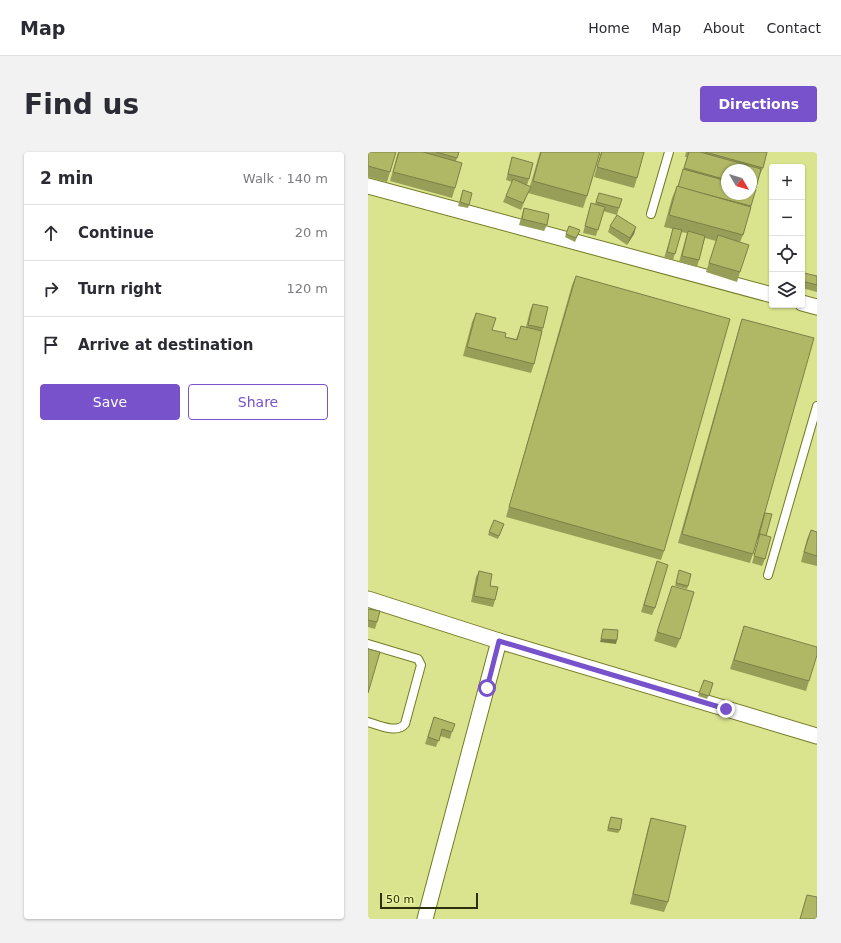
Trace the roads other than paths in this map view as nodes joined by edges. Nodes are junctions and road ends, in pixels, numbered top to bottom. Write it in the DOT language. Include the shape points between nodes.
graph roads {
  1 [pos="669,152"];
  2 [pos="368,186"];
  3 [pos="651,214"];
  4 [pos="769,294"];
  5 [pos="805,304"];
  6 [pos="817,307"];
  7 [pos="817,406"];
  8 [pos="768,575"];
  9 [pos="368,599"];
  10 [pos="499,641"];
  11 [pos="368,644"];
  12 [pos="368,722"];
  13 [pos="817,736"];
  14 [pos="425,919"];
  1 -- 3 [label="lane"];
  2 -- 4 [label="street"];
  5 -- 6 [label="street"];
  7 -- 8 [label="lane"];
  9 -- 10 [label="street"];
  10 -- 13 [label="street"];
  10 -- 14 [label="street"];
  11 -- 12 [label="lane" via="418,659 421,665 403,727 397,730"];
}
